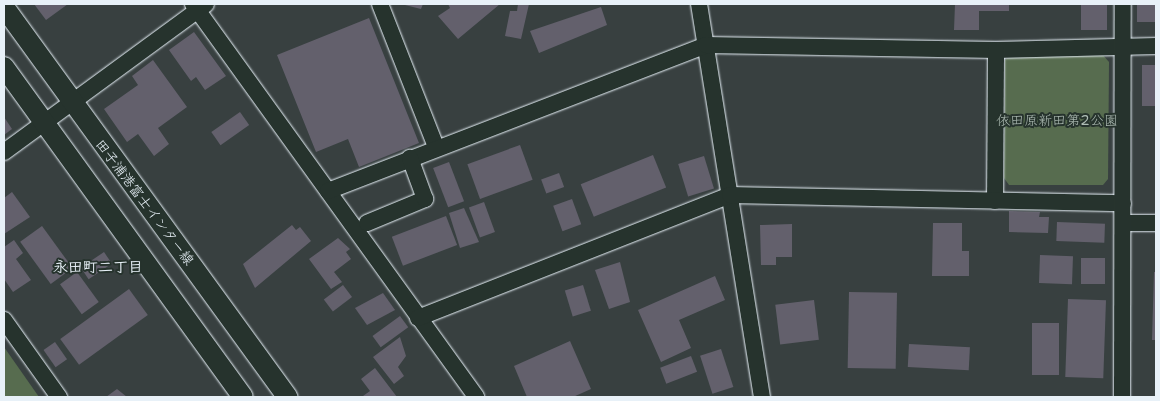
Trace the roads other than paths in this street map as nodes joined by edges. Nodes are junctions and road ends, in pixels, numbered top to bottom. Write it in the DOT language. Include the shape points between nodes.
graph roads {
  1 [pos="380,4"];
  2 [pos="696,4"];
  3 [pos="1123,4"];
  4 [pos="199,6"];
  5 [pos="4,7"];
  6 [pos="706,45"];
  7 [pos="1122,46"];
  8 [pos="1156,46"];
  9 [pos="996,50"];
  10 [pos="4,67"];
  11 [pos="71,102"];
  12 [pos="44,123"];
  13 [pos="436,147"];
  14 [pos="4,152"];
  15 [pos="410,158"];
  16 [pos="328,191"];
  17 [pos="730,195"];
  18 [pos="995,202"];
  19 [pos="1123,203"];
  20 [pos="366,223"];
  21 [pos="1123,223"];
  22 [pos="1156,223"];
  23 [pos="418,318"];
  24 [pos="4,320"];
  25 [pos="59,397"];
  26 [pos="242,397"];
  27 [pos="287,397"];
  28 [pos="476,397"];
  29 [pos="762,397"];
  30 [pos="1122,397"];
  1 -- 13 [label="street"];
  2 -- 6 [label="street"];
  3 -- 7 [label="street"];
  4 -- 11 [label="street"];
  4 -- 16 [label="street"];
  5 -- 11 [label="main road, 田子浦港富士インター線"];
  6 -- 9 [label="street"];
  6 -- 13 [label="street"];
  6 -- 17 [label="street"];
  7 -- 8 [label="street"];
  7 -- 9 [label="street"];
  7 -- 19 [label="street"];
  9 -- 18 [label="street"];
  10 -- 12 [label="main road"];
  11 -- 12 [label="street"];
  11 -- 27 [label="main road, 田子浦港富士インター線"];
  12 -- 14 [label="street"];
  12 -- 26 [label="main road"];
  13 -- 15 [label="street"];
  15 -- 16 [label="street"];
  15 -- 20 [label="street" via="425,199"];
  16 -- 23 [label="street"];
  17 -- 18 [label="street"];
  17 -- 23 [label="street"];
  17 -- 29 [label="street"];
  18 -- 19 [label="street"];
  19 -- 21 [label="street"];
  21 -- 22 [label="street"];
  21 -- 30 [label="street"];
  23 -- 28 [label="street"];
  24 -- 25 [label="street"];
}
